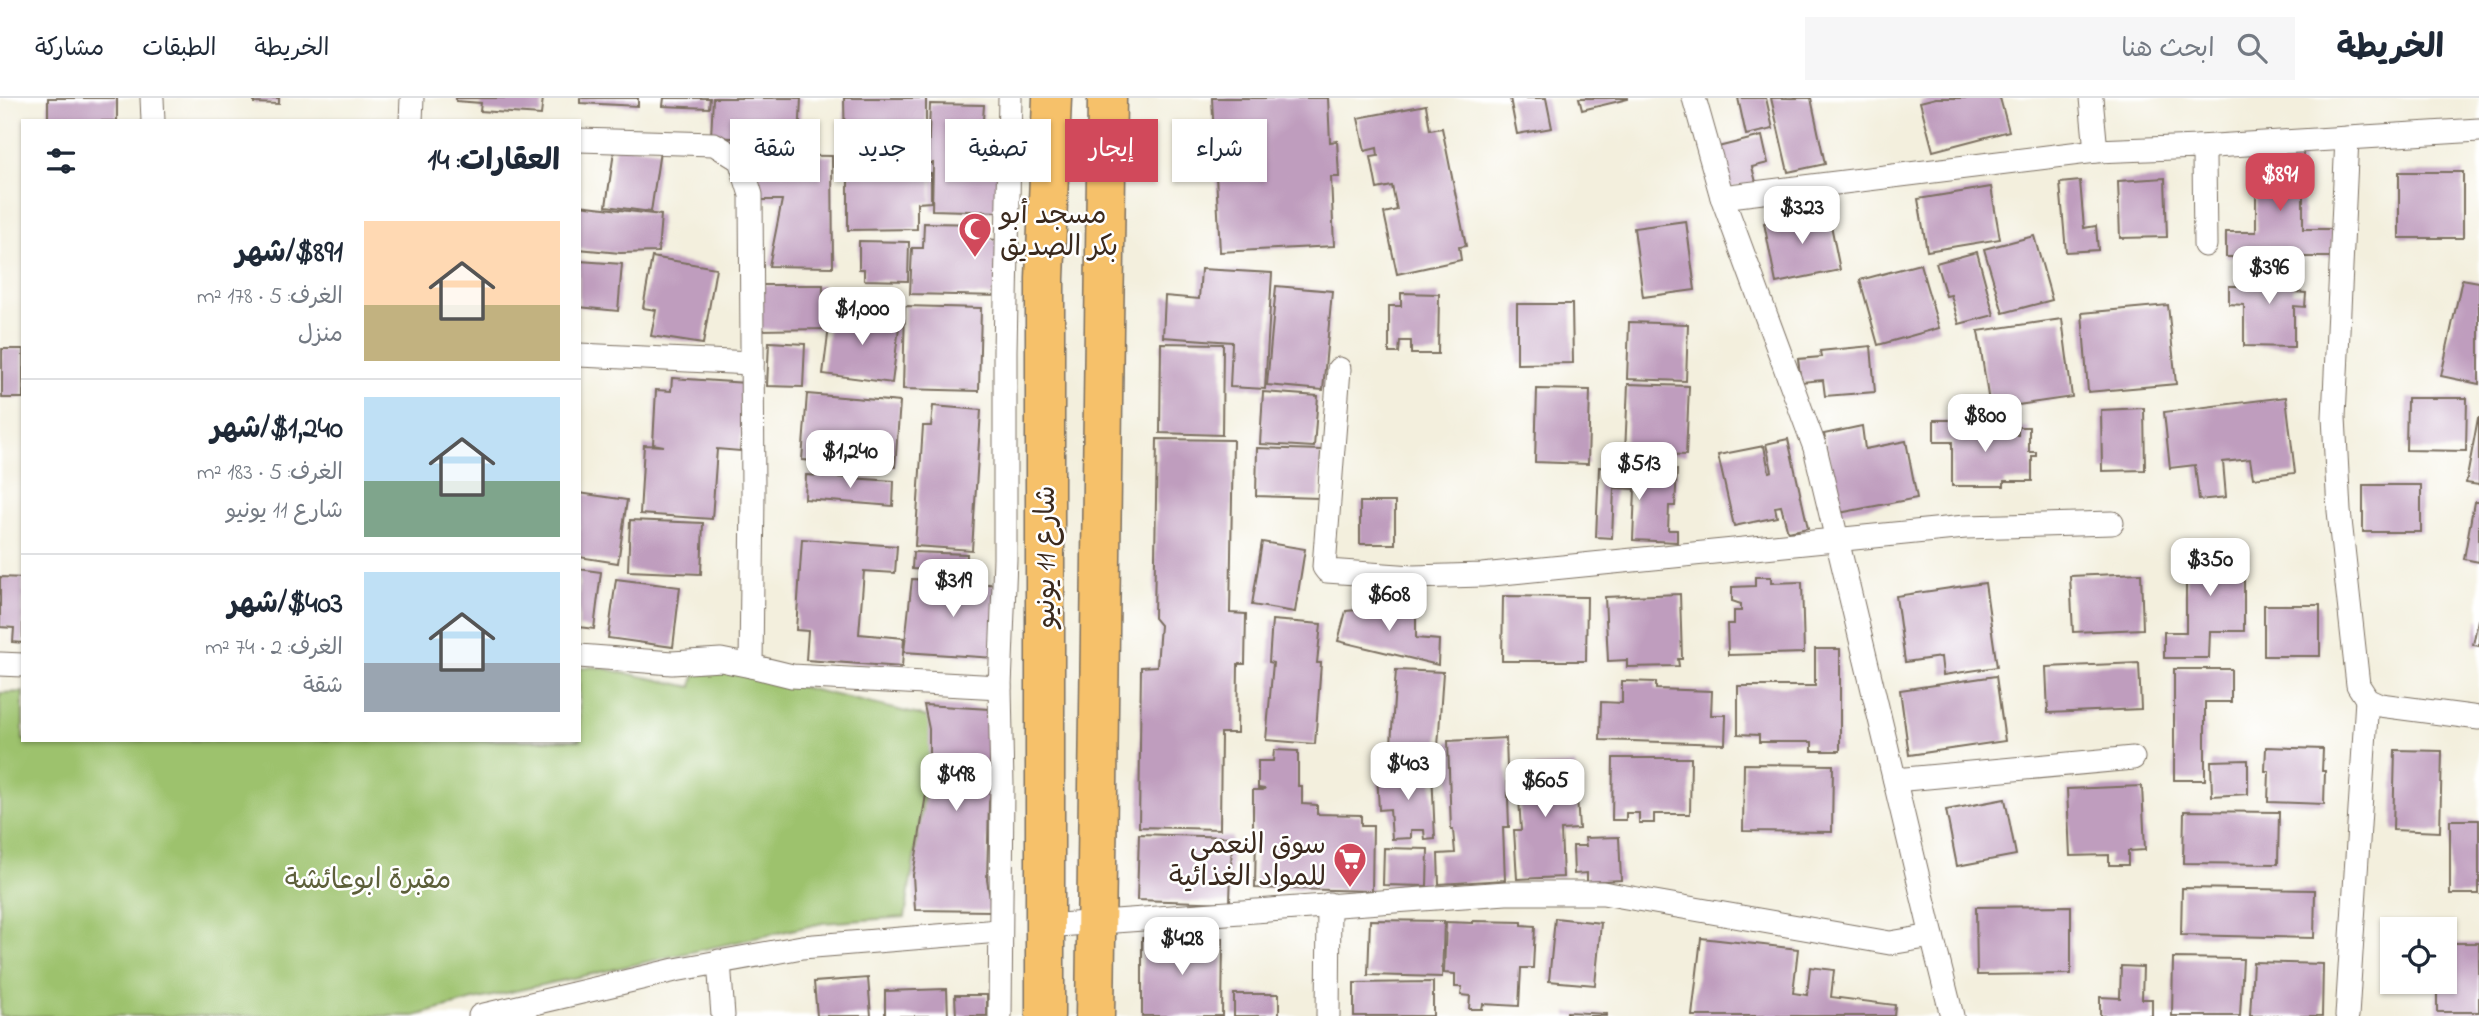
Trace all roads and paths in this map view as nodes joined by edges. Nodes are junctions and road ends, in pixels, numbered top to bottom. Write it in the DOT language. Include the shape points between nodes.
graph roads {
  1 [pos="152,98"];
  2 [pos="412,98"];
  3 [pos="1010,98"];
  4 [pos="1052,98"];
  5 [pos="1107,98"];
  6 [pos="1694,98"];
  7 [pos="2091,98"];
  8 [pos="153,119"];
  9 [pos="411,119"];
  10 [pos="2479,130"];
  11 [pos="2347,138"];
  12 [pos="581,140"];
  13 [pos="2198,147"];
  14 [pos="2096,151"];
  15 [pos="1722,197"];
  16 [pos="2205,245"];
  17 [pos="581,355"];
  18 [pos="752,363"];
  19 [pos="1339,369"];
  20 [pos="2112,523"];
  21 [pos="1837,538"];
  22 [pos="581,656"];
  23 [pos="0,664"];
  24 [pos="21,665"];
  25 [pos="751,666"];
  26 [pos="1000,687"];
  27 [pos="2367,699"];
  28 [pos="2479,718"];
  29 [pos="2133,758"];
  30 [pos="1895,780"];
  31 [pos="1329,904"];
  32 [pos="1096,923"];
  33 [pos="1045,926"];
  34 [pos="999,930"];
  35 [pos="1932,936"];
  36 [pos="719,961"];
  37 [pos="493,1014"];
  38 [pos="723,1016"];
  39 [pos="1000,1016"];
  40 [pos="1045,1016"];
  41 [pos="1095,1016"];
  42 [pos="1328,1016"];
  43 [pos="1952,1016"];
  44 [pos="2347,1016"];
  1 -- 8 [label="street"];
  2 -- 9 [label="street"];
  3 -- 26 [label="street"];
  4 -- 33 [label="highway, شارع 11 يونيو" via="1045,279"];
  5 -- 32 [label="highway, شارع 11 يونيو"];
  6 -- 15 [label="street"];
  7 -- 14 [label="street"];
  10 -- 11 [label="street"];
  11 -- 13 [label="street"];
  11 -- 27 [label="street" via="2334,417 2358,685"];
  12 -- 18 [label="street" via="714,144 740,160 751,195"];
  13 -- 14 [label="street"];
  13 -- 16 [label="street" via="2204,155"];
  14 -- 15 [label="street"];
  15 -- 21 [label="street" via="1815,448"];
  17 -- 18 [label="street"];
  18 -- 25 [label="street"];
  19 -- 21 [label="street" via="1324,567 1328,571 1413,577 1482,575"];
  20 -- 21 [label="street" via="1965,527"];
  21 -- 30 [label="street"];
  22 -- 25 [label="street" via="672,663 721,660"];
  23 -- 24 [label="street"];
  25 -- 26 [label="street" via="792,677"];
  26 -- 34 [label="street"];
  27 -- 28 [label="street" via="2380,705"];
  27 -- 44 [label="street"];
  29 -- 30 [label="street"];
  30 -- 35 [label="street"];
  31 -- 32 [label="street"];
  31 -- 35 [label="street" via="1506,892 1603,894 1890,943"];
  31 -- 42 [label="street"];
  32 -- 33 [label="street"];
  32 -- 41 [label="highway, شارع 11 يونيو"];
  33 -- 40 [label="highway, شارع 11 يونيو"];
  34 -- 36 [label="street" via="803,947"];
  34 -- 39 [label="street"];
  35 -- 43 [label="street"];
  36 -- 37 [label="street"];
  36 -- 38 [label="street"];
}
